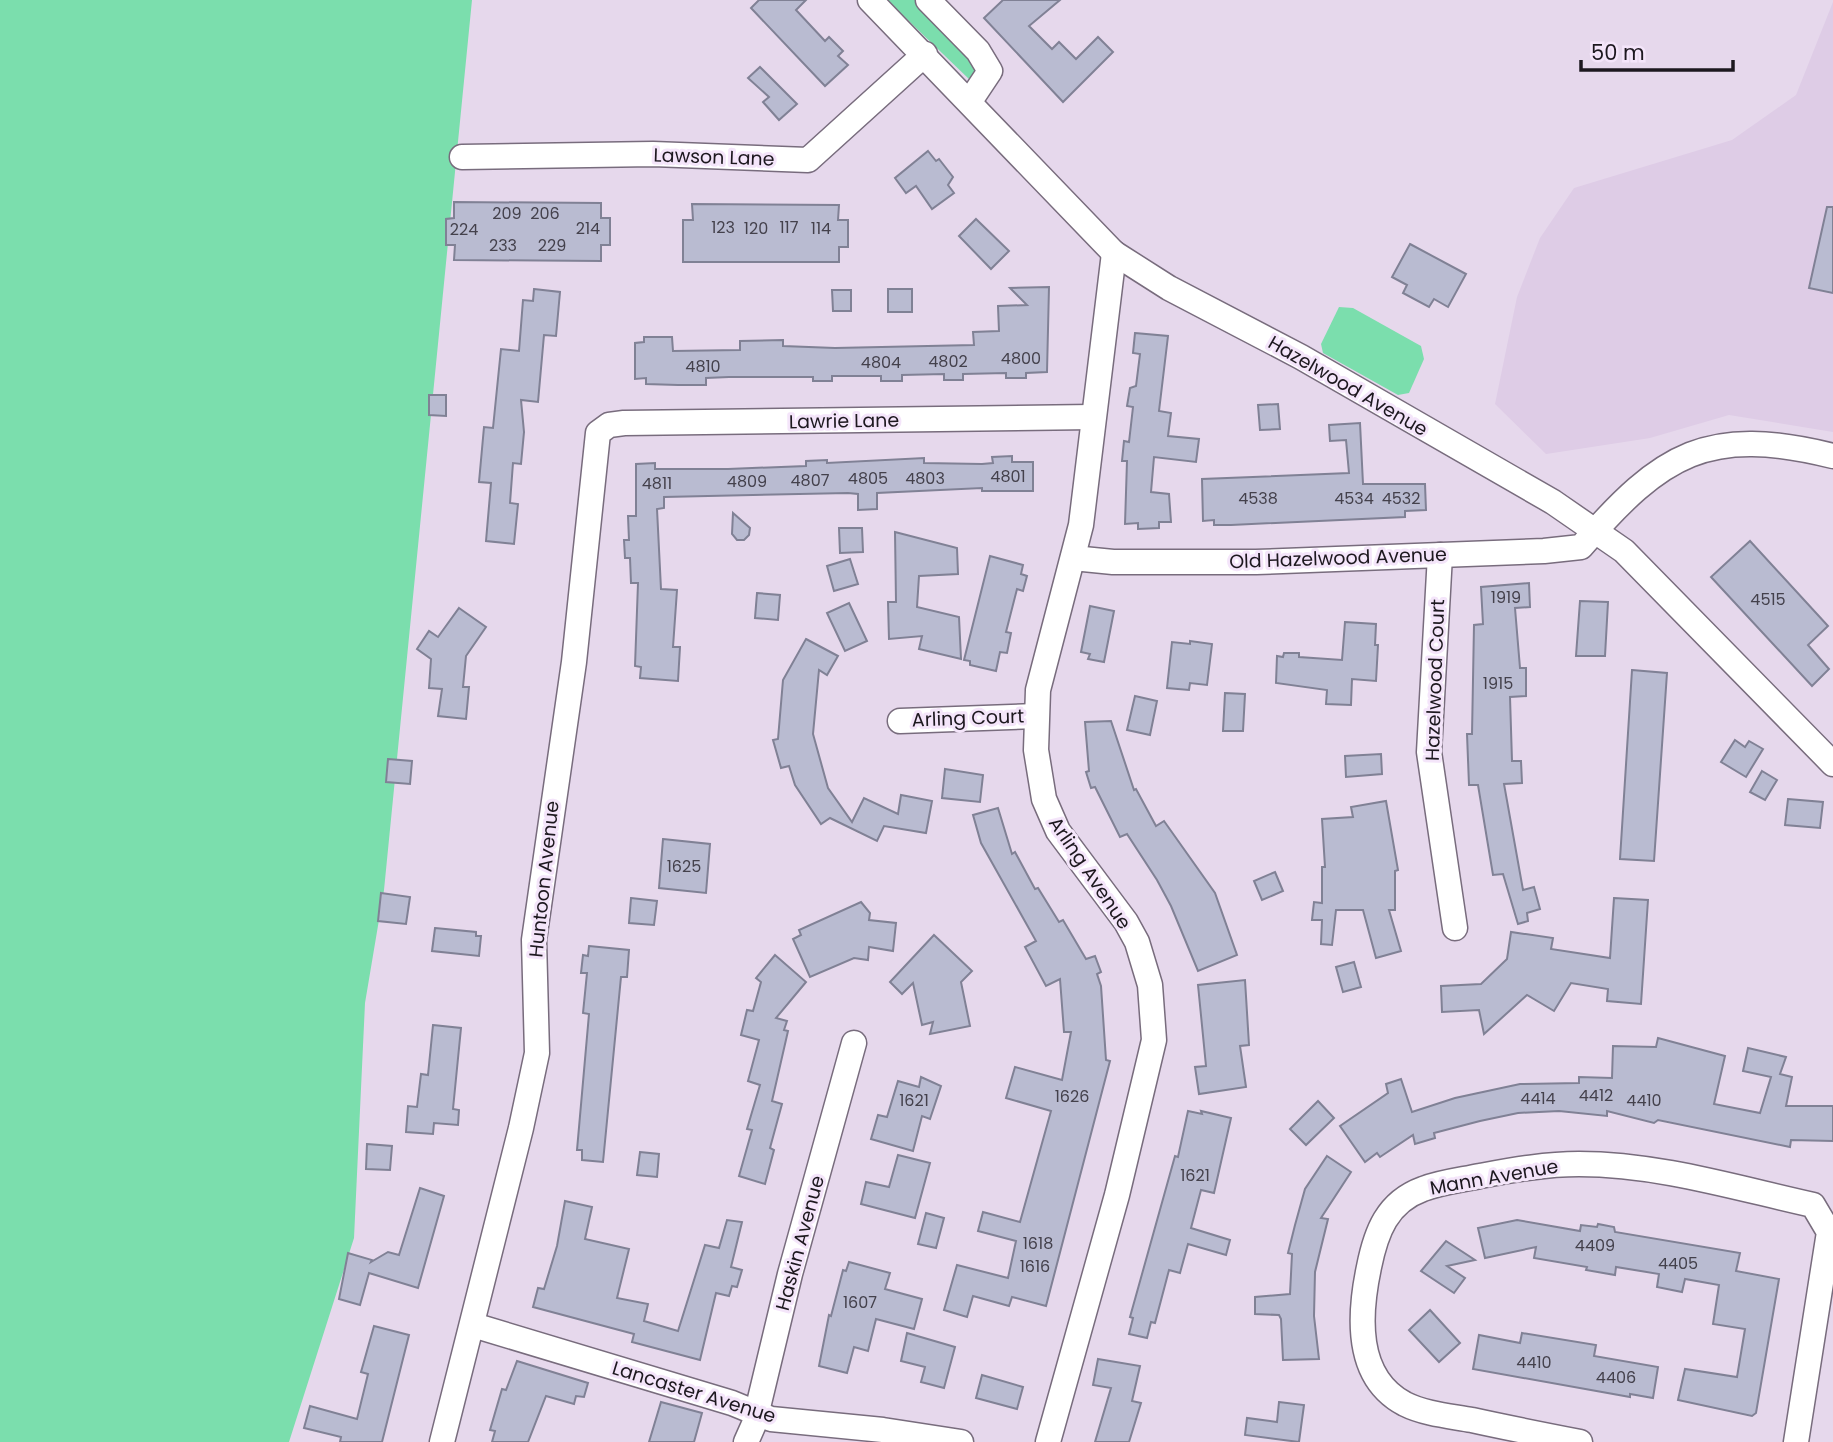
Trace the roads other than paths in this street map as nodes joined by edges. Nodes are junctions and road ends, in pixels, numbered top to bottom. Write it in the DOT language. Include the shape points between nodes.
graph roads {
  1 [pos="870,0"];
  2 [pos="928,0"];
  3 [pos="925,54"];
  4 [pos="970,101"];
  5 [pos="463,157"];
  6 [pos="1114,253"];
  7 [pos="1093,417"];
  8 [pos="598,433"];
  9 [pos="1833,456"];
  10 [pos="1596,529"];
  11 [pos="1440,555"];
  12 [pos="1073,558"];
  13 [pos="1036,716"];
  14 [pos="901,721"];
  15 [pos="1833,764"];
  16 [pos="1455,928"];
  17 [pos="854,1043"];
  18 [pos="473,1325"];
  19 [pos="757,1413"];
  20 [pos="442,1442"];
  21 [pos="746,1442"];
  22 [pos="961,1442"];
  23 [pos="1048,1442"];
  24 [pos="1580,1442"];
  25 [pos="1796,1442"];
  1 -- 3 [label="street, Hazelwood Avenue"];
  2 -- 4 [label="street" via="978,51 989,71"];
  3 -- 4 [label="street, Hazelwood Avenue"];
  3 -- 5 [label="street, Lawson Lane" via="808,160 653,154"];
  4 -- 6 [label="street, Hazelwood Avenue"];
  6 -- 7 [label="street, Arling Avenue"];
  6 -- 10 [label="street, Hazelwood Avenue"];
  7 -- 8 [label="street, Lawrie Lane" via="624,424 609,425"];
  7 -- 12 [label="street, Arling Avenue"];
  8 -- 18 [label="street, Huntoon Avenue" via="574,662 534,940 537,1054"];
  9 -- 10 [label="street, Old Hazelwood Avenue" via="1781,444 1718,444 1687,454 1648,478"];
  10 -- 11 [label="street, Old Hazelwood Avenue" via="1581,547"];
  10 -- 15 [label="street, Hazelwood Avenue" via="1624,551"];
  11 -- 12 [label="street, Old Hazelwood Avenue" via="1256,562"];
  11 -- 16 [label="street, Hazelwood Court" via="1429,752"];
  12 -- 13 [label="street, Arling Avenue" via="1038,690"];
  13 -- 14 [label="street, Arling Court"];
  13 -- 23 [label="street, Arling Avenue" via="1038,777 1046,807 1137,942 1154,1019 1151,1063"];
  17 -- 19 [label="street, Haskin Avenue"];
  18 -- 19 [label="street, Lancaster Avenue"];
  18 -- 20 [label="street, Huntoon Avenue"];
  19 -- 21 [label="street, Haskin Avenue"];
  19 -- 22 [label="street, Lancaster Avenue" via="771,1419"];
  24 -- 25 [label="street, Mann Avenue" via="1431,1412 1391,1395 1374,1373 1364,1346 1363,1293 1380,1227 1395,1206 1422,1189 1543,1165 1604,1165 1725,1183 1813,1205 1829,1232"];
}
